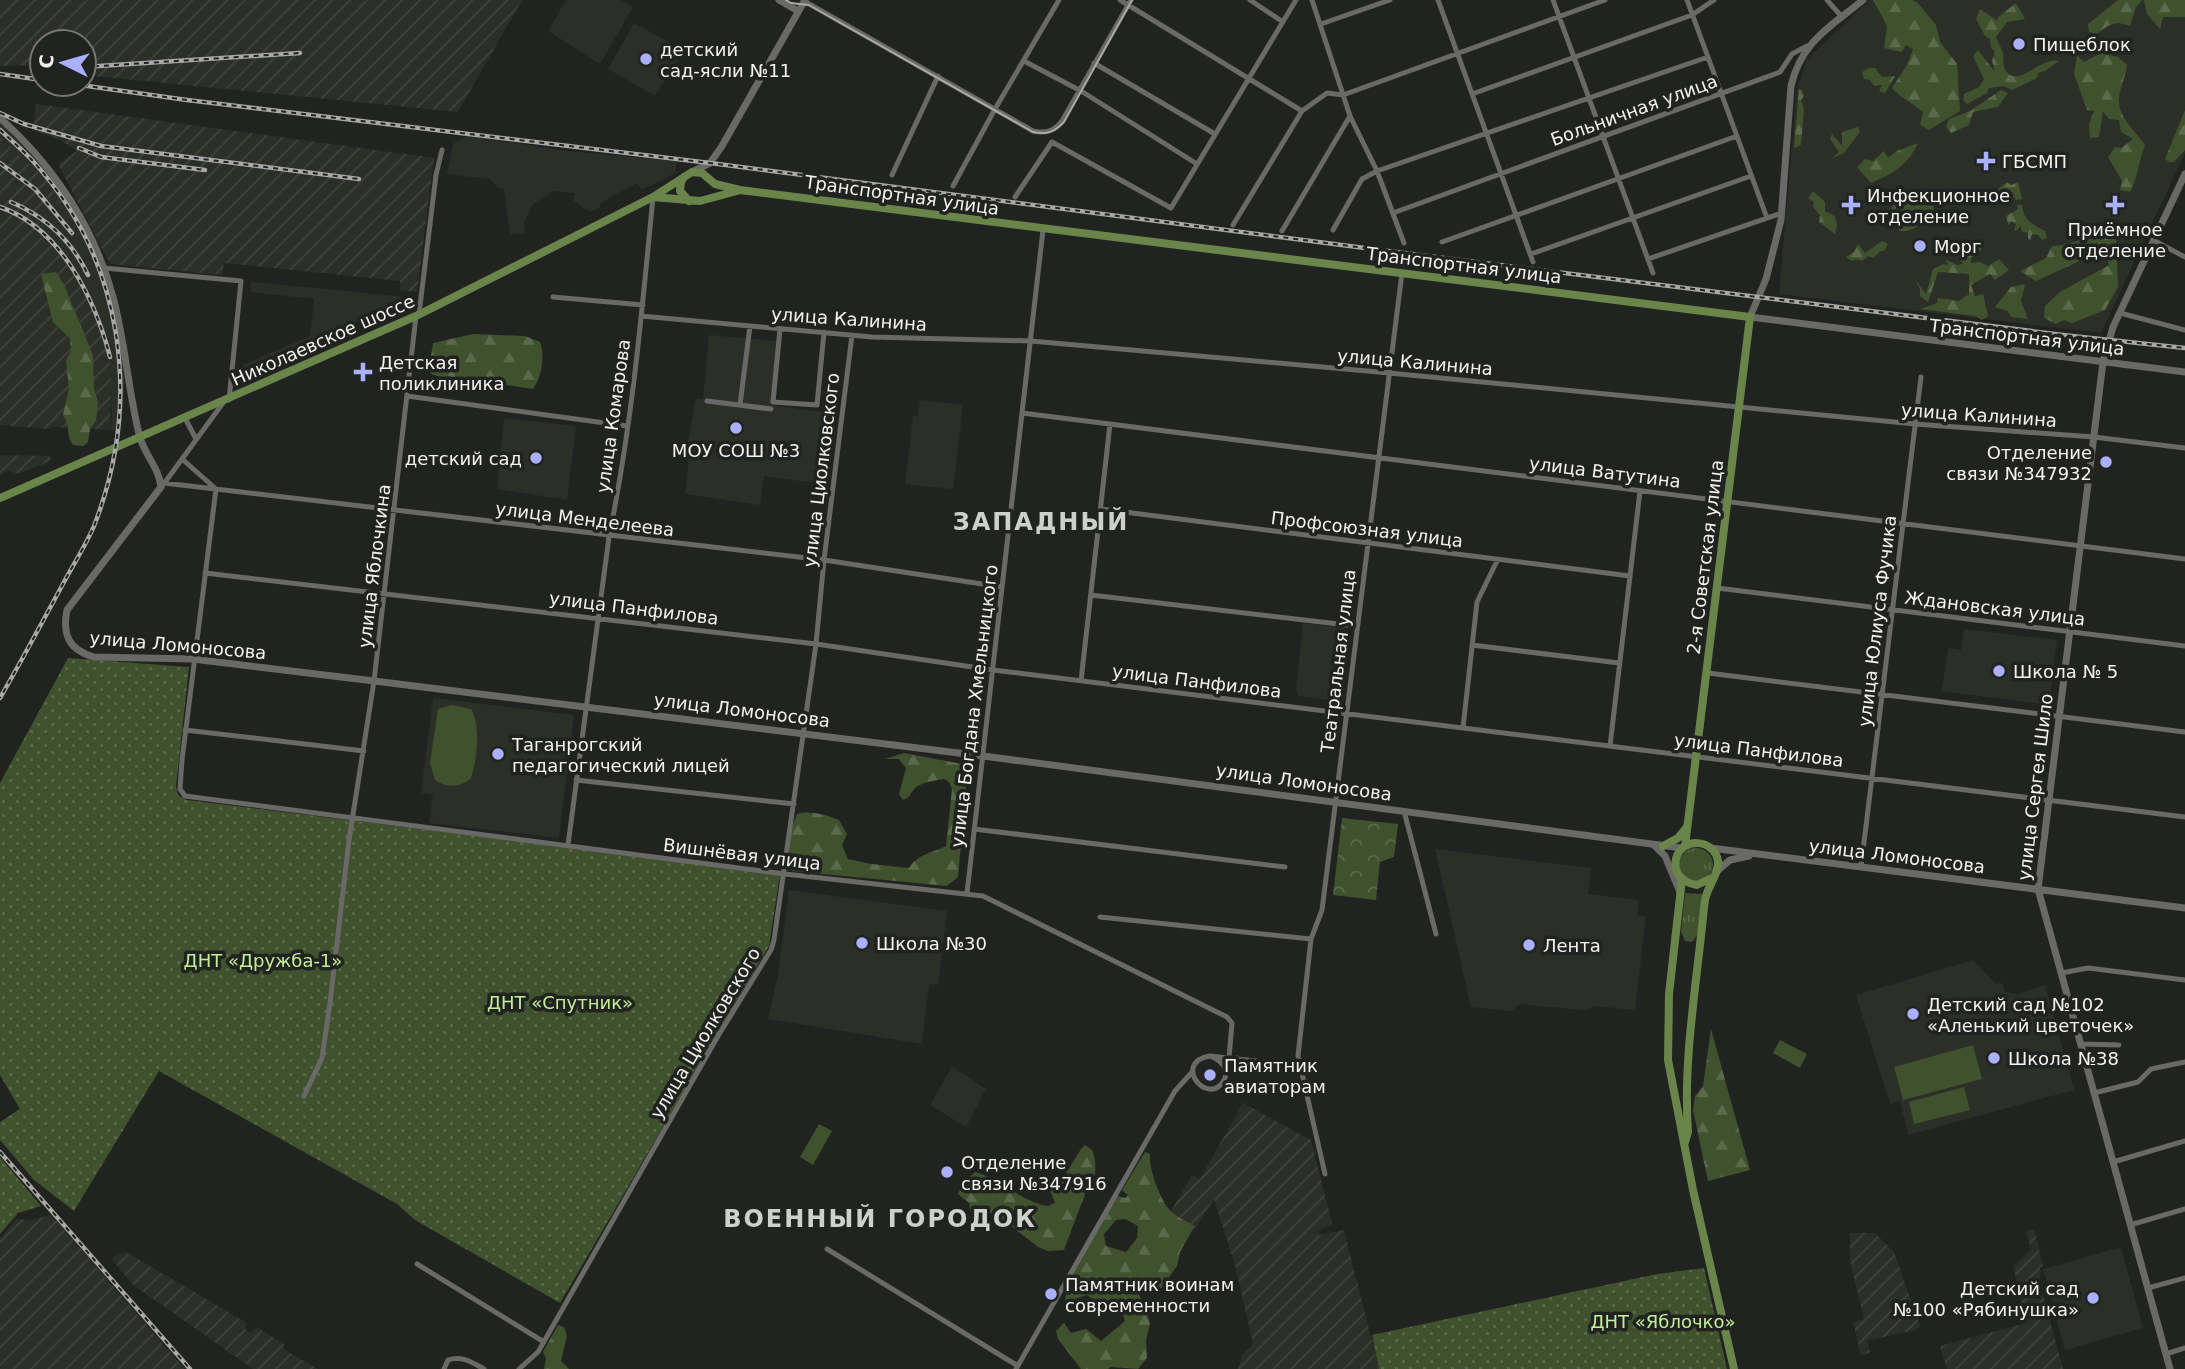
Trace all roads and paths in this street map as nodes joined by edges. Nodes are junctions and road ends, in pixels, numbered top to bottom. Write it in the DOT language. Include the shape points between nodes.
graph roads {
  1 [pos="779,0"];
  2 [pos="804,0"];
  3 [pos="1059,0"];
  4 [pos="1120,0"];
  5 [pos="1250,0"];
  6 [pos="1296,0"];
  7 [pos="1312,0"];
  8 [pos="1390,0"];
  9 [pos="1438,0"];
  10 [pos="1553,0"];
  11 [pos="1605,0"];
  12 [pos="1687,0"];
  13 [pos="1714,0"];
  14 [pos="1827,0"];
  15 [pos="1863,0"];
  16 [pos="1129,2"];
  17 [pos="798,11"];
  18 [pos="1692,15"];
  19 [pos="1559,16"];
  20 [pos="1842,17"];
  21 [pos="1283,22"];
  22 [pos="1321,24"];
  23 [pos="1807,46"];
  24 [pos="1457,53"];
  25 [pos="1574,57"];
  26 [pos="1707,57"];
  27 [pos="1024,61"];
  28 [pos="1094,63"];
  29 [pos="938,76"];
  30 [pos="1248,79"];
  31 [pos="1079,91"];
  32 [pos="1472,94"];
  33 [pos="1343,95"];
  34 [pos="1722,95"];
  35 [pos="1589,98"];
  36 [pos="995,109"];
  37 [pos="1302,111"];
  38 [pos="1350,116"];
  39 [pos="0,118"];
  40 [pos="1487,133"];
  41 [pos="1215,134"];
  42 [pos="1737,136"];
  43 [pos="1603,137"];
  44 [pos="442,150"];
  45 [pos="710,163"];
  46 [pos="1197,164"];
  47 [pos="1377,171"];
  48 [pos="689,173"];
  49 [pos="1502,174"];
  50 [pos="2185,174"];
  51 [pos="892,175"];
  52 [pos="1751,176"];
  53 [pos="1618,178"];
  54 [pos="709,181"];
  55 [pos="953,186"];
  56 [pos="740,190"];
  57 [pos="653,197"];
  58 [pos="1015,197"];
  59 [pos="696,202"];
  60 [pos="1393,213"];
  61 [pos="1782,213"];
  62 [pos="1517,215"];
  63 [pos="1633,218"];
  64 [pos="1767,218"];
  65 [pos="1233,225"];
  66 [pos="1043,230"];
  67 [pos="1333,230"];
  68 [pos="1282,231"];
  69 [pos="2154,240"];
  70 [pos="1442,242"];
  71 [pos="1404,243"];
  72 [pos="1531,254"];
  73 [pos="2185,257"];
  74 [pos="1648,259"];
  75 [pos="1534,261"];
  76 [pos="104,268"];
  77 [pos="1402,273"];
  78 [pos="1653,273"];
  79 [pos="552,298"];
  80 [pos="643,305"];
  81 [pos="2120,313"];
  82 [pos="418,315"];
  83 [pos="641,316"];
  84 [pos="1750,317"];
  85 [pos="750,326"];
  86 [pos="780,329"];
  87 [pos="2185,330"];
  88 [pos="824,332"];
  89 [pos="852,335"];
  90 [pos="1031,341"];
  91 [pos="2103,362"];
  92 [pos="2185,372"];
  93 [pos="1389,373"];
  94 [pos="1921,377"];
  95 [pos="407,396"];
  96 [pos="226,401"];
  97 [pos="707,401"];
  98 [pos="740,405"];
  99 [pos="1739,407"];
  100 [pos="771,409"];
  101 [pos="1022,413"];
  102 [pos="186,418"];
  103 [pos="1110,424"];
  104 [pos="1916,424"];
  105 [pos="627,426"];
  106 [pos="2094,437"];
  107 [pos="140,438"];
  108 [pos="196,439"];
  109 [pos="2185,448"];
  110 [pos="1377,458"];
  111 [pos="182,459"];
  112 [pos="163,485"];
  113 [pos="216,489"];
  114 [pos="1640,491"];
  115 [pos="0,498"];
  116 [pos="1727,502"];
  117 [pos="395,509"];
  118 [pos="1101,509"];
  119 [pos="1903,524"];
  120 [pos="609,537"];
  121 [pos="1367,543"];
  122 [pos="2080,546"];
  123 [pos="1498,559"];
  124 [pos="2185,559"];
  125 [pos="824,561"];
  126 [pos="205,573"];
  127 [pos="1630,576"];
  128 [pos="1002,587"];
  129 [pos="1717,588"];
  130 [pos="384,592"];
  131 [pos="1091,595"];
  132 [pos="1893,610"];
  133 [pos="598,618"];
  134 [pos="1356,626"];
  135 [pos="2070,632"];
  136 [pos="816,644"];
  137 [pos="1472,645"];
  138 [pos="2185,646"];
  139 [pos="193,659"];
  140 [pos="1619,663"];
  141 [pos="993,670"];
  142 [pos="1708,673"];
  143 [pos="374,681"];
  144 [pos="1081,681"];
  145 [pos="1883,695"];
  146 [pos="587,706"];
  147 [pos="1346,713"];
  148 [pos="2059,716"];
  149 [pos="1464,728"];
  150 [pos="185,730"];
  151 [pos="2185,732"];
  152 [pos="803,734"];
  153 [pos="1610,746"];
  154 [pos="364,751"];
  155 [pos="983,756"];
  156 [pos="1696,757"];
  157 [pos="1872,778"];
  158 [pos="576,780"];
  159 [pos="1690,800"];
  160 [pos="2049,800"];
  161 [pos="1335,802"];
  162 [pos="794,804"];
  163 [pos="1404,811"];
  164 [pos="2185,817"];
  165 [pos="353,818"];
  166 [pos="1687,827"];
  167 [pos="974,828"];
  168 [pos="1700,843"];
  169 [pos="568,845"];
  170 [pos="1654,845"];
  171 [pos="1663,846"];
  172 [pos="1684,847"];
  173 [pos="1711,848"];
  174 [pos="1772,856"];
  175 [pos="1284,867"];
  176 [pos="1861,867"];
  177 [pos="785,874"];
  178 [pos="1714,875"];
  179 [pos="1682,879"];
  180 [pos="2038,889"];
  181 [pos="967,893"];
  182 [pos="1680,894"];
  183 [pos="2185,908"];
  184 [pos="1100,917"];
  185 [pos="1436,934"];
  186 [pos="1311,939"];
  187 [pos="2061,973"];
  188 [pos="2185,980"];
  189 [pos="2081,1044"];
  190 [pos="2119,1045"];
  191 [pos="1210,1056"];
  192 [pos="1229,1058"];
  193 [pos="1237,1058"];
  194 [pos="2185,1062"];
  195 [pos="1300,1066"];
  196 [pos="1193,1071"];
  197 [pos="1226,1074"];
  198 [pos="2094,1093"];
  199 [pos="304,1097"];
  200 [pos="1685,1142"];
  201 [pos="2185,1142"];
  202 [pos="2113,1163"];
  203 [pos="1325,1174"];
  204 [pos="2185,1209"];
  205 [pos="2130,1224"];
  206 [pos="827,1249"];
  207 [pos="417,1264"];
  208 [pos="2185,1278"];
  209 [pos="2148,1288"];
  210 [pos="544,1342"];
  211 [pos="2185,1348"];
  212 [pos="2166,1354"];
  213 [pos="1017,1367"];
  214 [pos="444,1369"];
  215 [pos="484,1369"];
  216 [pos="519,1369"];
  217 [pos="1734,1369"];
  218 [pos="2170,1369"];
  1 -- 17 [label="street"];
  2 -- 17 [label="street"];
  2 -- 29 [label="street"];
  3 -- 27 [label="street"];
  4 -- 16 [label="street"];
  5 -- 21 [label="street"];
  6 -- 21 [label="street"];
  7 -- 22 [label="street"];
  8 -- 22 [label="street"];
  9 -- 24 [label="street"];
  10 -- 19 [label="street"];
  11 -- 19 [label="street"];
  12 -- 18 [label="street"];
  13 -- 18 [label="street"];
  14 -- 20 [label="street"];
  15 -- 20 [label="street, Больничная улица"];
  16 -- 28 [label="street"];
  16 -- 30 [label="street"];
  17 -- 45 [label="street"];
  18 -- 25 [label="street"];
  18 -- 26 [label="street"];
  19 -- 24 [label="street"];
  19 -- 25 [label="street"];
  20 -- 23 [label="street, Больничная улица"];
  21 -- 30 [label="street"];
  22 -- 33 [label="street"];
  23 -- 34 [label="street, Больничная улица" via="1791,54 1780,72"];
  23 -- 61 [label="street" via="1795,66 1791,86"];
  24 -- 32 [label="street"];
  24 -- 33 [label="street"];
  25 -- 32 [label="street"];
  25 -- 35 [label="street"];
  26 -- 34 [label="street"];
  26 -- 35 [label="street"];
  27 -- 31 [label="street"];
  27 -- 36 [label="street"];
  28 -- 31 [label="street"];
  28 -- 41 [label="street"];
  29 -- 36 [label="street"];
  29 -- 51 [label="street"];
  30 -- 37 [label="street"];
  30 -- 41 [label="street"];
  31 -- 36 [label="street" via="1058,126 1048,132 1033,131"];
  31 -- 46 [label="street"];
  32 -- 40 [label="street"];
  33 -- 37 [label="street" via="1327,93"];
  33 -- 38 [label="street"];
  34 -- 42 [label="street"];
  34 -- 43 [label="street, Больничная улица"];
  35 -- 40 [label="street"];
  35 -- 43 [label="street"];
  36 -- 55 [label="street"];
  37 -- 65 [label="street"];
  38 -- 47 [label="street"];
  38 -- 68 [label="street"];
  39 -- 76 [label="street" via="51,172 93,237"];
  40 -- 47 [label="street"];
  40 -- 49 [label="street"];
  41 -- 46 [label="street"];
  42 -- 52 [label="street"];
  42 -- 53 [label="street"];
  43 -- 49 [label="street, Больничная улица"];
  43 -- 53 [label="street"];
  44 -- 82 [label="street, улица Яблочкина"];
  45 -- 48 [label="street"];
  45 -- 54 [label="street"];
  46 -- 58 [label="street" via="1171,208 1052,142"];
  47 -- 60 [label="street"];
  47 -- 67 [label="street" via="1362,179"];
  48 -- 54 [label="main road" via="702,173"];
  48 -- 57 [label="main road, Николаевское шоссе"];
  48 -- 59 [label="main road" via="680,191"];
  49 -- 60 [label="street, Больничная улица"];
  49 -- 62 [label="street"];
  50 -- 69 [label="street, улица Сергея Шило"];
  52 -- 63 [label="street"];
  52 -- 64 [label="street"];
  53 -- 62 [label="street"];
  53 -- 63 [label="street"];
  54 -- 56 [label="main road"];
  54 -- 59 [label="main road" via="707,196"];
  56 -- 59 [label="main road"];
  56 -- 66 [label="main road, Транспортная улица"];
  57 -- 59 [label="main road"];
  57 -- 80 [label="street, улица Комарова"];
  57 -- 82 [label="main road, Николаевское шоссе"];
  60 -- 71 [label="street"];
  61 -- 64 [label="street"];
  61 -- 84 [label="street" via="1775,250"];
  62 -- 70 [label="street"];
  62 -- 72 [label="street"];
  63 -- 72 [label="street"];
  63 -- 74 [label="street"];
  64 -- 74 [label="street"];
  66 -- 77 [label="main road, Транспортная улица"];
  66 -- 90 [label="street, улица Богдана Хмельницкого"];
  69 -- 73 [label="street"];
  69 -- 81 [label="street, улица Сергея Шило"];
  72 -- 75 [label="street"];
  74 -- 78 [label="street"];
  76 -- 96 [label="street" via="242,281"];
  76 -- 107 [label="street"];
  77 -- 84 [label="main road, Транспортная улица"];
  77 -- 93 [label="street, Театральная улица"];
  79 -- 80 [label="street"];
  80 -- 83 [label="street, улица Комарова"];
  81 -- 87 [label="street, Транспортная улица"];
  81 -- 91 [label="street, улица Сергея Шило"];
  82 -- 95 [label="street, улица Яблочкина"];
  82 -- 96 [label="main road, Николаевское шоссе"];
  83 -- 85 [label="street, улица Калинина"];
  83 -- 105 [label="street, улица Комарова"];
  84 -- 91 [label="street, Транспортная улица"];
  84 -- 99 [label="main road, 2-я Советская улица"];
  85 -- 86 [label="street, улица Калинина"];
  85 -- 98 [label="street"];
  86 -- 88 [label="street, улица Калинина"];
  86 -- 88 [label="street" via="773,402 817,405"];
  88 -- 89 [label="street, улица Калинина"];
  89 -- 90 [label="street, улица Калинина"];
  89 -- 125 [label="street, улица Циолковского"];
  90 -- 93 [label="street, улица Калинина"];
  90 -- 101 [label="street, улица Богдана Хмельницкого"];
  91 -- 92 [label="street, Транспортная улица"];
  91 -- 106 [label="street, улица Сергея Шило"];
  93 -- 99 [label="street, улица Калинина"];
  93 -- 110 [label="street, Театральная улица"];
  94 -- 104 [label="street, улица Юлиуса Фучика"];
  95 -- 105 [label="street"];
  95 -- 117 [label="street, улица Яблочкина"];
  96 -- 102 [label="main road, Николаевское шоссе"];
  96 -- 108 [label="street"];
  97 -- 98 [label="street"];
  98 -- 100 [label="street"];
  99 -- 104 [label="street, улица Калинина"];
  99 -- 116 [label="main road, 2-я Советская улица"];
  101 -- 103 [label="street, улица Ватутина"];
  101 -- 128 [label="street, улица Богдана Хмельницкого"];
  102 -- 107 [label="main road, Николаевское шоссе"];
  102 -- 108 [label="street"];
  103 -- 110 [label="street, улица Ватутина"];
  103 -- 118 [label="street"];
  104 -- 106 [label="street, улица Калинина"];
  104 -- 119 [label="street, улица Юлиуса Фучика"];
  105 -- 120 [label="street, улица Комарова"];
  106 -- 109 [label="street, улица Калинина"];
  106 -- 122 [label="street, улица Сергея Шило"];
  107 -- 112 [label="street"];
  107 -- 115 [label="main road, Николаевское шоссе"];
  108 -- 111 [label="street"];
  110 -- 114 [label="street, улица Ватутина"];
  110 -- 121 [label="street, Театральная улица"];
  111 -- 112 [label="street"];
  111 -- 113 [label="street"];
  112 -- 113 [label="street, улица Менделеева"];
  112 -- 139 [label="street, улица Ломоносова" via="75,598 64,627 75,648 94,657"];
  113 -- 117 [label="street, улица Менделеева"];
  113 -- 126 [label="street"];
  114 -- 116 [label="street, улица Ватутина"];
  114 -- 127 [label="street"];
  116 -- 119 [label="street, улица Ватутина"];
  116 -- 129 [label="main road, 2-я Советская улица"];
  117 -- 120 [label="street, улица Менделеева"];
  117 -- 130 [label="street, улица Яблочкина"];
  118 -- 121 [label="street, Профсоюзная улица"];
  118 -- 131 [label="street"];
  119 -- 122 [label="street, улица Ватутина"];
  119 -- 132 [label="street, улица Юлиуса Фучика"];
  120 -- 125 [label="street, улица Менделеева"];
  120 -- 133 [label="street, улица Комарова"];
  121 -- 123 [label="street, Профсоюзная улица"];
  121 -- 134 [label="street, Театральная улица"];
  122 -- 124 [label="street, улица Ватутина"];
  122 -- 135 [label="street, улица Сергея Шило"];
  123 -- 127 [label="street, Профсоюзная улица"];
  123 -- 137 [label="street" via="1477,602"];
  125 -- 128 [label="street, улица Менделеева"];
  125 -- 136 [label="street, улица Циолковского"];
  126 -- 130 [label="street, улица Панфилова"];
  126 -- 139 [label="street"];
  127 -- 140 [label="street"];
  128 -- 141 [label="street, улица Богдана Хмельницкого"];
  129 -- 132 [label="street, Ждановская улица"];
  129 -- 142 [label="main road, 2-я Советская улица"];
  130 -- 133 [label="street, улица Панфилова"];
  130 -- 143 [label="street, улица Яблочкина"];
  131 -- 134 [label="street"];
  131 -- 144 [label="street"];
  132 -- 135 [label="street, Ждановская улица"];
  132 -- 145 [label="street, улица Юлиуса Фучика"];
  133 -- 136 [label="street, улица Панфилова"];
  133 -- 146 [label="street, улица Комарова"];
  134 -- 147 [label="street, Театральная улица"];
  135 -- 138 [label="street, Ждановская улица"];
  135 -- 148 [label="street, улица Сергея Шило"];
  136 -- 141 [label="street, улица Панфилова"];
  136 -- 152 [label="street, улица Циолковского"];
  137 -- 140 [label="street"];
  137 -- 149 [label="street"];
  139 -- 143 [label="street, улица Ломоносова"];
  139 -- 150 [label="street"];
  140 -- 153 [label="street"];
  141 -- 144 [label="street, улица Панфилова"];
  141 -- 155 [label="street, улица Богдана Хмельницкого"];
  142 -- 145 [label="street"];
  142 -- 156 [label="main road, 2-я Советская улица"];
  143 -- 146 [label="street, улица Ломоносова"];
  143 -- 154 [label="street, улица Яблочкина"];
  144 -- 147 [label="street, улица Панфилова"];
  145 -- 148 [label="street"];
  145 -- 157 [label="street, улица Юлиуса Фучика"];
  146 -- 152 [label="street, улица Ломоносова"];
  146 -- 158 [label="street, улица Комарова"];
  147 -- 149 [label="street, улица Панфилова"];
  147 -- 161 [label="street, Театральная улица"];
  148 -- 151 [label="street"];
  148 -- 160 [label="street, улица Сергея Шило"];
  149 -- 153 [label="street, улица Панфилова"];
  150 -- 154 [label="street"];
  150 -- 165 [label="street, Вишнёвая улица" via="180,789 185,796"];
  152 -- 155 [label="street, улица Ломоносова"];
  152 -- 162 [label="street, улица Циолковского"];
  153 -- 156 [label="street, улица Панфилова"];
  154 -- 165 [label="street, улица Яблочкина"];
  155 -- 161 [label="street, улица Ломоносова"];
  155 -- 167 [label="street, улица Богдана Хмельницкого"];
  156 -- 157 [label="street, улица Панфилова"];
  156 -- 159 [label="main road, 2-я Советская улица"];
  157 -- 160 [label="street, улица Панфилова"];
  157 -- 176 [label="street, улица Юлиуса Фучика"];
  158 -- 162 [label="street"];
  158 -- 169 [label="street, улица Комарова"];
  159 -- 166 [label="main road, 2-я Советская улица"];
  159 -- 168 [label="main road, 2-я Советская улица" via="1691,826"];
  160 -- 164 [label="street, улица Панфилова"];
  160 -- 180 [label="street, улица Сергея Шило"];
  161 -- 163 [label="street, улица Ломоносова"];
  161 -- 186 [label="street, Театральная улица" via="1322,910"];
  162 -- 177 [label="street, улица Циолковского"];
  163 -- 170 [label="street, улица Ломоносова"];
  163 -- 185 [label="street"];
  165 -- 169 [label="street, Вишнёвая улица"];
  165 -- 199 [label="street, улица Яблочкина" via="322,1058"];
  166 -- 171 [label="main road"];
  166 -- 172 [label="main road, 2-я Советская улица"];
  167 -- 175 [label="street"];
  167 -- 181 [label="street, улица Богдана Хмельницкого"];
  168 -- 172 [label="main road"];
  168 -- 173 [label="main road"];
  169 -- 177 [label="street, Вишнёвая улица"];
  170 -- 171 [label="street, улица Ломоносова"];
  170 -- 182 [label="street" via="1665,856"];
  171 -- 172 [label="street, улица Ломоносова"];
  172 -- 179 [label="main road" via="1676,862"];
  173 -- 174 [label="street, улица Ломоносова"];
  173 -- 178 [label="main road" via="1717,860"];
  174 -- 176 [label="street, улица Ломоносова"];
  174 -- 178 [label="street, улица Ломоносова" via="1736,858"];
  176 -- 180 [label="street, улица Ломоносова"];
  177 -- 181 [label="street, Вишнёвая улица"];
  177 -- 210 [label="street, улица Циолковского" via="771,950"];
  178 -- 179 [label="main road" via="1697,885"];
  178 -- 200 [label="main road" via="1705,899"];
  179 -- 182 [label="main road"];
  180 -- 183 [label="street, улица Ломоносова"];
  180 -- 187 [label="street, улица Сергея Шило"];
  181 -- 192 [label="street, Вишнёвая улица" via="983,896 1227,1017 1231,1023"];
  182 -- 200 [label="main road" via="1667,1049"];
  184 -- 186 [label="street"];
  186 -- 195 [label="street, Театральная улица"];
  187 -- 188 [label="street" via="2088,968"];
  187 -- 189 [label="street, улица Сергея Шило"];
  189 -- 190 [label="street"];
  189 -- 198 [label="street, улица Сергея Шило"];
  191 -- 192 [label="street"];
  191 -- 196 [label="street" via="1195,1063"];
  191 -- 197 [label="street" via="1219,1059"];
  192 -- 193 [label="street"];
  193 -- 195 [label="street"];
  193 -- 197 [label="street"];
  194 -- 198 [label="street" via="2151,1069 2138,1082"];
  195 -- 203 [label="street, Театральная улица"];
  196 -- 197 [label="street" via="1194,1079 1208,1089 1223,1082"];
  196 -- 213 [label="street" via="1168,1101"];
  198 -- 202 [label="street, улица Сергея Шило"];
  200 -- 217 [label="main road"];
  201 -- 202 [label="street"];
  202 -- 205 [label="street, улица Сергея Шило"];
  204 -- 205 [label="street"];
  205 -- 209 [label="street, улица Сергея Шило"];
  206 -- 213 [label="street"];
  207 -- 210 [label="street"];
  208 -- 209 [label="street"];
  209 -- 212 [label="street, улица Сергея Шило"];
  210 -- 216 [label="street, улица Циолковского"];
  211 -- 212 [label="street"];
  212 -- 218 [label="street, улица Сергея Шило"];
  214 -- 215 [label="street" via="456,1357"];
}
